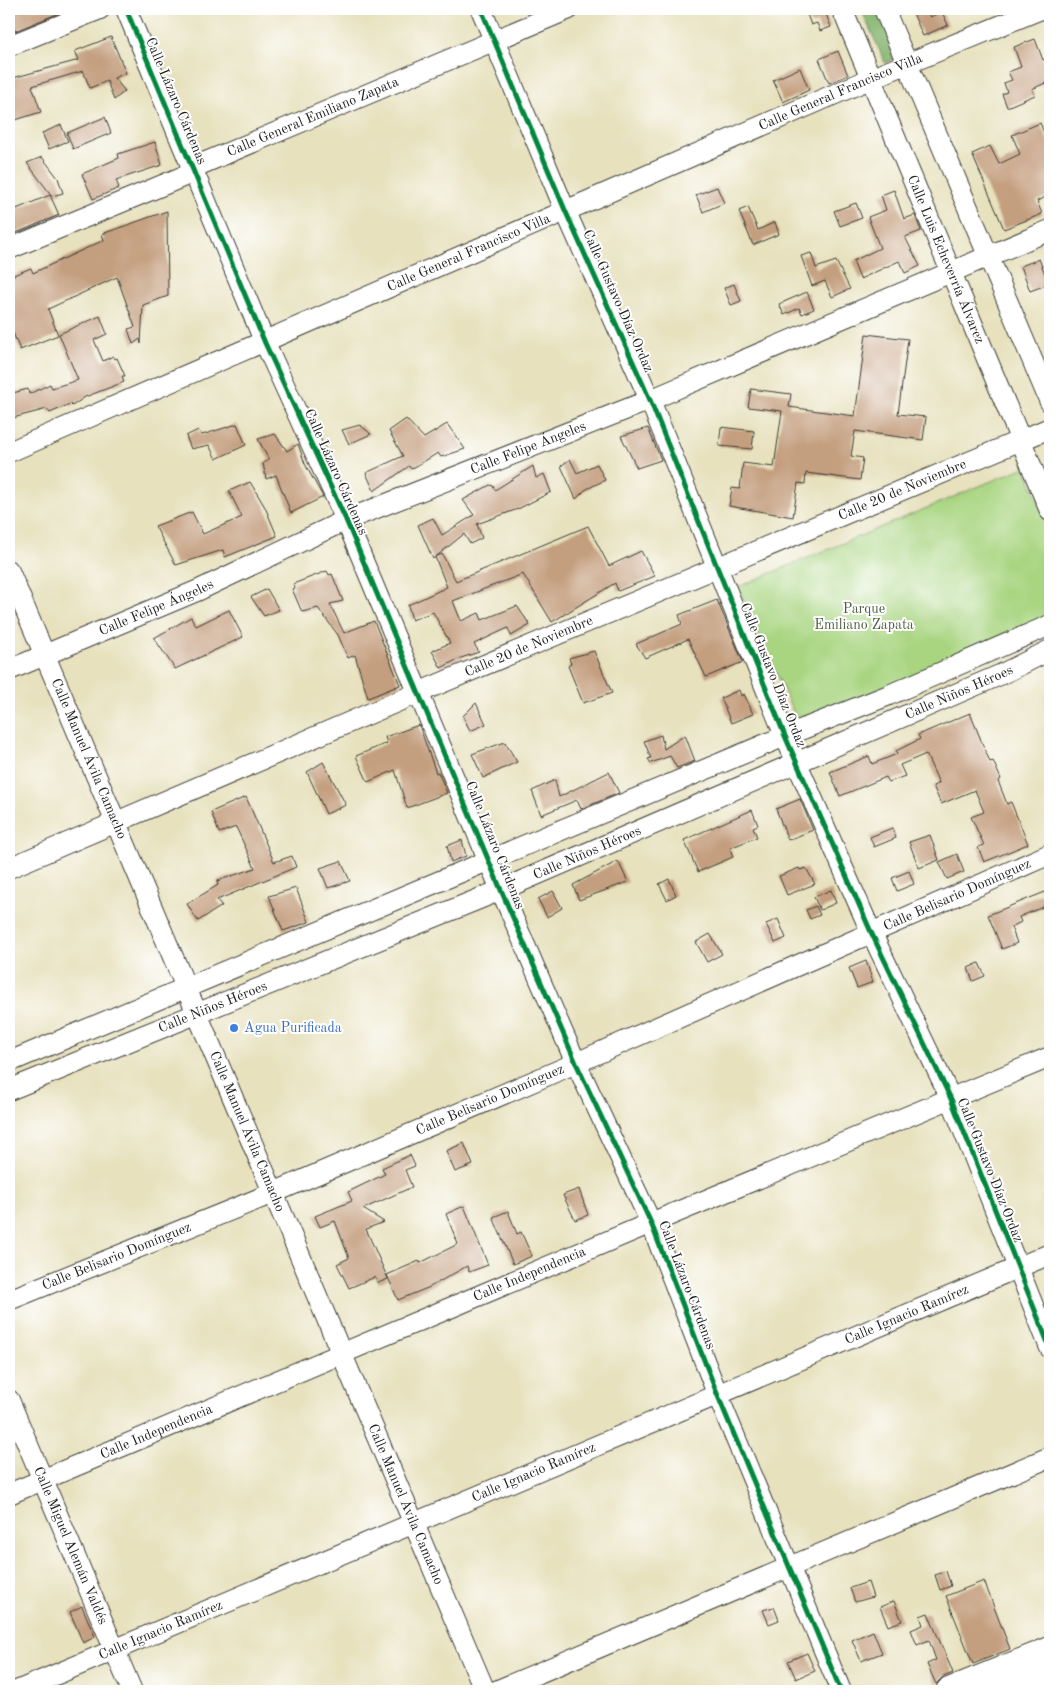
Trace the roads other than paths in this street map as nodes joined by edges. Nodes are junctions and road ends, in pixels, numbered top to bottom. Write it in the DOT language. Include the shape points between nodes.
graph roads {
  1 [pos="100,9"];
  2 [pos="126,9"];
  3 [pos="480,9"];
  4 [pos="569,9"];
  5 [pos="842,9"];
  6 [pos="884,9"];
  7 [pos="1041,9"];
  8 [pos="494,40"];
  9 [pos="9,46"];
  10 [pos="908,64"];
  11 [pos="872,78"];
  12 [pos="192,168"];
  13 [pos="565,210"];
  14 [pos="1050,230"];
  15 [pos="9,249"];
  16 [pos="990,256"];
  17 [pos="952,272"];
  18 [pos="265,343"];
  19 [pos="650,400"];
  20 [pos="1050,402"];
  21 [pos="1050,428"];
  22 [pos="1019,441"];
  23 [pos="9,452"];
  24 [pos="1050,511"];
  25 [pos="346,520"];
  26 [pos="718,567"];
  27 [pos="9,572"];
  28 [pos="1050,625"];
  29 [pos="1050,650"];
  30 [pos="45,655"];
  31 [pos="9,670"];
  32 [pos="420,692"];
  33 [pos="785,736"];
  34 [pos="796,762"];
  35 [pos="116,822"];
  36 [pos="1050,854"];
  37 [pos="490,861"];
  38 [pos="9,868"];
  39 [pos="501,890"];
  40 [pos="872,932"];
  41 [pos="186,988"];
  42 [pos="197,1014"];
  43 [pos="1050,1057"];
  44 [pos="9,1062"];
  45 [pos="576,1062"];
  46 [pos="9,1090"];
  47 [pos="951,1100"];
  48 [pos="273,1193"];
  49 [pos="650,1223"];
  50 [pos="1050,1254"];
  51 [pos="1017,1268"];
  52 [pos="9,1300"];
  53 [pos="1050,1348"];
  54 [pos="341,1354"];
  55 [pos="718,1396"];
  56 [pos="9,1400"];
  57 [pos="1050,1456"];
  58 [pos="42,1479"];
  59 [pos="9,1494"];
  60 [pos="414,1524"];
  61 [pos="791,1568"];
  62 [pos="1050,1650"];
  63 [pos="116,1651"];
  64 [pos="1050,1671"];
  65 [pos="17,1691"];
  66 [pos="132,1691"];
  67 [pos="485,1691"];
  68 [pos="496,1691"];
  69 [pos="841,1691"];
  70 [pos="948,1691"];
  71 [pos="1000,1691"];
  1 -- 9 [label="street"];
  2 -- 12 [label="street, Calle Lázaro Cárdenas"];
  3 -- 8 [label="street, Calle Gustavo Díaz Ordaz"];
  4 -- 8 [label="street, Calle General Emiliano Zapata"];
  5 -- 11 [label="street, Calle Luis Echeverría Álvarez"];
  6 -- 10 [label="street"];
  7 -- 10 [label="street, Calle General Francisco Villa"];
  8 -- 12 [label="street, Calle General Emiliano Zapata"];
  8 -- 13 [label="street, Calle Gustavo Díaz Ordaz"];
  10 -- 11 [label="street, Calle General Francisco Villa"];
  10 -- 16 [label="street"];
  11 -- 13 [label="street, Calle General Francisco Villa"];
  11 -- 17 [label="street, Calle Luis Echeverría Álvarez"];
  12 -- 15 [label="street, Calle General Emiliano Zapata" via="194,172"];
  12 -- 18 [label="street, Calle Lázaro Cárdenas"];
  13 -- 18 [label="street, Calle General Francisco Villa"];
  13 -- 19 [label="street, Calle Gustavo Díaz Ordaz"];
  14 -- 16 [label="street, Calle Felipe Ángeles"];
  16 -- 17 [label="street, Calle Felipe Ángeles"];
  16 -- 20 [label="street"];
  17 -- 19 [label="street, Calle Felipe Ángeles"];
  17 -- 22 [label="street, Calle Luis Echeverría Álvarez"];
  18 -- 23 [label="street, Calle General Francisco Villa"];
  18 -- 25 [label="street, Calle Lázaro Cárdenas"];
  19 -- 25 [label="street, Calle Felipe Ángeles"];
  19 -- 26 [label="street, Calle Gustavo Díaz Ordaz"];
  21 -- 22 [label="street, Calle 20 de Noviembre"];
  22 -- 24 [label="street, Calle Luis Echeverría Álvarez"];
  22 -- 26 [label="street, Calle 20 de Noviembre"];
  25 -- 30 [label="street, Calle Felipe Ángeles" via="199,590"];
  25 -- 32 [label="street, Calle Lázaro Cárdenas"];
  26 -- 32 [label="street, Calle 20 de Noviembre"];
  26 -- 33 [label="street, Calle Gustavo Díaz Ordaz"];
  27 -- 30 [label="street, Calle Manuel Ávila Camacho"];
  28 -- 33 [label="street, Calle Niños Héroes"];
  29 -- 34 [label="street, Calle Niños Héroes" via="1002,674"];
  30 -- 31 [label="street, Calle Felipe Ángeles"];
  30 -- 35 [label="street, Calle Manuel Ávila Camacho"];
  32 -- 35 [label="street, Calle 20 de Noviembre"];
  32 -- 37 [label="street, Calle Lázaro Cárdenas"];
  33 -- 34 [label="street, Calle Gustavo Díaz Ordaz"];
  33 -- 37 [label="street, Calle Niños Héroes"];
  34 -- 39 [label="street, Calle Niños Héroes"];
  34 -- 40 [label="street, Calle Gustavo Díaz Ordaz"];
  35 -- 38 [label="street, Calle 20 de Noviembre"];
  35 -- 41 [label="street, Calle Manuel Ávila Camacho"];
  36 -- 40 [label="street, Calle Belisario Domínguez"];
  37 -- 39 [label="street, Calle Lázaro Cárdenas"];
  37 -- 41 [label="street, Calle Niños Héroes"];
  39 -- 42 [label="street, Calle Niños Héroes"];
  39 -- 45 [label="street, Calle Lázaro Cárdenas"];
  40 -- 45 [label="street, Calle Belisario Domínguez"];
  40 -- 47 [label="street, Calle Gustavo Díaz Ordaz"];
  41 -- 42 [label="street, Calle Manuel Ávila Camacho"];
  41 -- 44 [label="street, Calle Niños Héroes"];
  42 -- 46 [label="street, Calle Niños Héroes"];
  42 -- 48 [label="street, Calle Manuel Ávila Camacho"];
  43 -- 47 [label="street, Calle Independencia"];
  45 -- 48 [label="street, Calle Belisario Domínguez"];
  45 -- 49 [label="street, Calle Lázaro Cárdenas"];
  47 -- 49 [label="street, Calle Independencia"];
  47 -- 51 [label="street, Calle Gustavo Díaz Ordaz"];
  48 -- 52 [label="street, Calle Belisario Domínguez"];
  48 -- 54 [label="street, Calle Manuel Ávila Camacho"];
  49 -- 54 [label="street, Calle Independencia"];
  49 -- 55 [label="street, Calle Lázaro Cárdenas"];
  50 -- 51 [label="street, Calle Ignacio Ramírez"];
  51 -- 53 [label="street, Calle Gustavo Díaz Ordaz"];
  51 -- 55 [label="street, Calle Ignacio Ramírez"];
  54 -- 58 [label="street, Calle Independencia"];
  54 -- 60 [label="street, Calle Manuel Ávila Camacho"];
  55 -- 60 [label="street, Calle Ignacio Ramírez"];
  55 -- 61 [label="street, Calle Lázaro Cárdenas"];
  56 -- 58 [label="street, Calle Miguel Alemán Valdés"];
  57 -- 61 [label="street"];
  58 -- 59 [label="street, Calle Independencia"];
  58 -- 63 [label="street, Calle Miguel Alemán Valdés"];
  60 -- 63 [label="street, Calle Ignacio Ramírez"];
  60 -- 67 [label="street, Calle Manuel Ávila Camacho"];
  61 -- 68 [label="street"];
  61 -- 69 [label="street, Calle Lázaro Cárdenas"];
  62 -- 70 [label="main road"];
  63 -- 65 [label="street, Calle Ignacio Ramírez"];
  63 -- 66 [label="street, Calle Miguel Alemán Valdés"];
  64 -- 71 [label="main road"];
}
